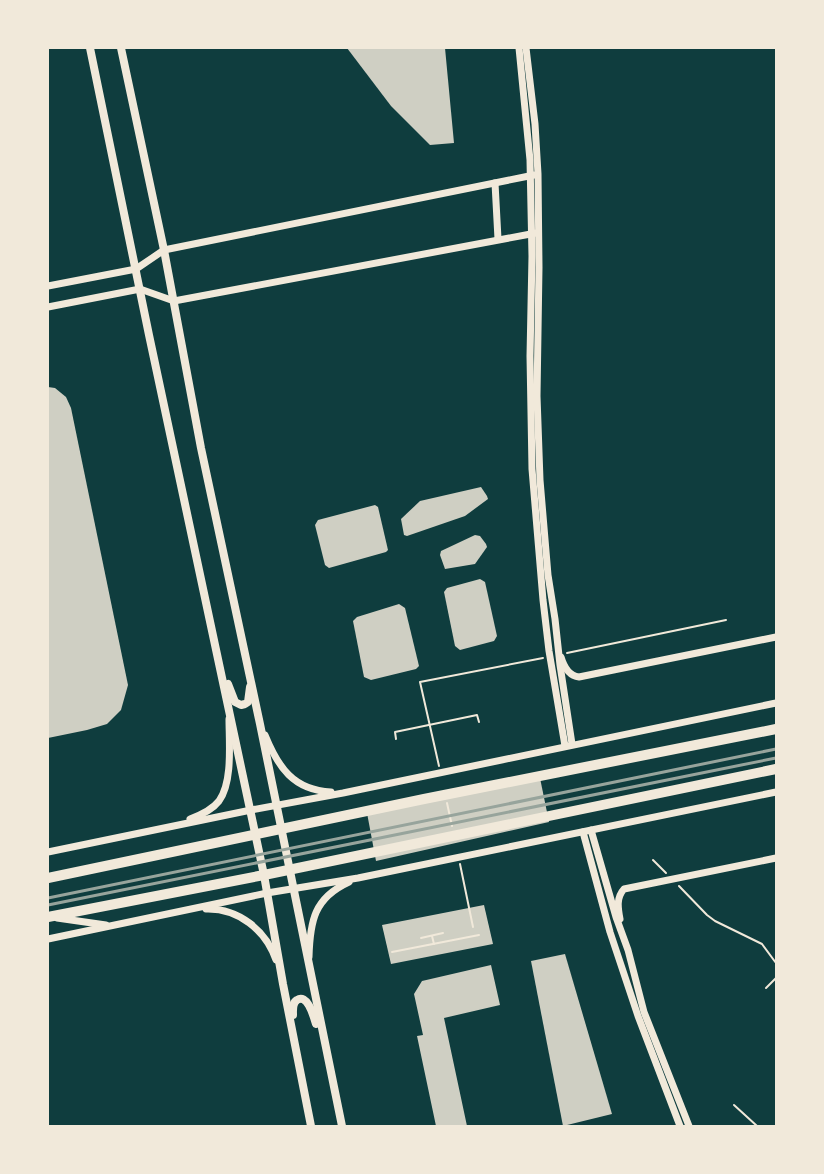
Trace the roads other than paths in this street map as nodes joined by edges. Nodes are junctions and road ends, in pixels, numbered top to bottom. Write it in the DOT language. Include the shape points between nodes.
graph roads {
  1 [pos="90,48"];
  2 [pos="121,48"];
  3 [pos="519,48"];
  4 [pos="526,48"];
  5 [pos="538,174"];
  6 [pos="530,176"];
  7 [pos="495,183"];
  8 [pos="535,233"];
  9 [pos="498,239"];
  10 [pos="164,250"];
  11 [pos="136,269"];
  12 [pos="48,286"];
  13 [pos="140,289"];
  14 [pos="174,301"];
  15 [pos="48,307"];
  16 [pos="776,637"];
  17 [pos="557,639"];
  18 [pos="217,653"];
  19 [pos="249,675"];
  20 [pos="228,703"];
  21 [pos="776,703"];
  22 [pos="260,724"];
  23 [pos="776,728"];
  24 [pos="569,745"];
  25 [pos="776,769"];
  26 [pos="776,792"];
  27 [pos="343,793"];
  28 [pos="276,805"];
  29 [pos="251,810"];
  30 [pos="174,826"];
  31 [pos="281,829"];
  32 [pos="591,830"];
  33 [pos="583,832"];
  34 [pos="255,834"];
  35 [pos="48,852"];
  36 [pos="776,858"];
  37 [pos="289,870"];
  38 [pos="264,875"];
  39 [pos="48,878"];
  40 [pos="358,878"];
  41 [pos="293,889"];
  42 [pos="267,893"];
  43 [pos="188,910"];
  44 [pos="50,917"];
  45 [pos="112,926"];
  46 [pos="48,939"];
  47 [pos="628,950"];
  48 [pos="311,979"];
  49 [pos="283,984"];
  50 [pos="298,1059"];
  51 [pos="329,1063"];
  52 [pos="311,1126"];
  53 [pos="342,1126"];
  54 [pos="680,1126"];
  55 [pos="689,1126"];
  1 -- 11 [label="main road"];
  2 -- 10 [label="main road"];
  3 -- 6 [label="street"];
  4 -- 5 [label="street"];
  5 -- 6 [label="street"];
  5 -- 8 [label="street"];
  6 -- 7 [label="street"];
  6 -- 8 [label="street"];
  7 -- 9 [label="street"];
  7 -- 10 [label="street"];
  8 -- 9 [label="street"];
  8 -- 17 [label="street" via="540,480 548,574"];
  8 -- 24 [label="street" via="530,356 534,500 545,615"];
  9 -- 14 [label="street"];
  10 -- 11 [label="street"];
  10 -- 14 [label="main road"];
  11 -- 12 [label="street"];
  11 -- 13 [label="main road"];
  13 -- 14 [label="street"];
  13 -- 15 [label="street"];
  13 -- 18 [label="main road"];
  14 -- 19 [label="main road" via="201,448"];
  16 -- 17 [label="street" via="579,677 567,670"];
  17 -- 24 [label="street"];
  18 -- 19 [label="main road" via="234,702 237,704 248,702"];
  18 -- 20 [label="main road"];
  19 -- 22 [label="main road"];
  20 -- 29 [label="main road"];
  20 -- 30 [label="street" via="228,770 225,788 219,800 210,809"];
  21 -- 24 [label="street"];
  22 -- 27 [label="street" via="279,765 292,779 324,792"];
  22 -- 28 [label="main road"];
  23 -- 31 [label="main road"];
  24 -- 27 [label="street"];
  25 -- 37 [label="main road"];
  26 -- 32 [label="street"];
  27 -- 28 [label="street"];
  28 -- 29 [label="street"];
  28 -- 31 [label="main road"];
  29 -- 30 [label="street"];
  29 -- 34 [label="main road"];
  30 -- 35 [label="street"];
  31 -- 34 [label="main road"];
  31 -- 37 [label="main road"];
  32 -- 33 [label="street"];
  32 -- 47 [label="street"];
  33 -- 40 [label="street"];
  33 -- 54 [label="street" via="610,932 638,1016"];
  34 -- 38 [label="main road"];
  34 -- 39 [label="main road"];
  36 -- 47 [label="street" via="624,889 620,893 618,907"];
  37 -- 38 [label="main road"];
  37 -- 41 [label="main road"];
  38 -- 42 [label="main road"];
  38 -- 44 [label="main road"];
  40 -- 41 [label="street"];
  40 -- 48 [label="street" via="338,887 328,895 314,916 309,957"];
  41 -- 42 [label="street"];
  41 -- 48 [label="main road"];
  42 -- 43 [label="street"];
  42 -- 49 [label="main road"];
  43 -- 45 [label="street"];
  43 -- 49 [label="street" via="230,911 242,917 264,937 273,951"];
  44 -- 45 [label="street"];
  45 -- 46 [label="street"];
  47 -- 55 [label="street" via="644,1012"];
  48 -- 51 [label="main road"];
  49 -- 50 [label="main road"];
  50 -- 51 [label="main road" via="293,1006 300,998 307,1002 312,1010"];
  50 -- 52 [label="main road"];
  51 -- 53 [label="main road"];
}
